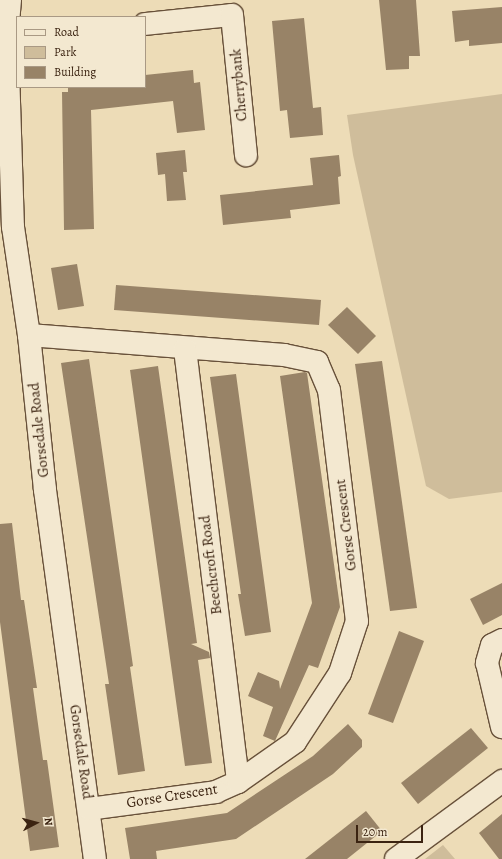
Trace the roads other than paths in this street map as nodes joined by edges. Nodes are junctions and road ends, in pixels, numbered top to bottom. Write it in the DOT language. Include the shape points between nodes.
graph roads {
  1 [pos="10,0"];
  2 [pos="232,7"];
  3 [pos="146,24"];
  4 [pos="12,37"];
  5 [pos="246,155"];
  6 [pos="29,335"];
  7 [pos="185,349"];
  8 [pos="502,640"];
  9 [pos="502,727"];
  10 [pos="502,781"];
  11 [pos="238,782"];
  12 [pos="89,809"];
  13 [pos="95,859"];
  14 [pos="396,859"];
  1 -- 4 [label="street, Gorsedale Road"];
  2 -- 3 [label="street, Cherrybank"];
  2 -- 5 [label="street, Cherrybank"];
  4 -- 6 [label="street, Gorsedale Road" via="12,227"];
  6 -- 7 [label="street, Gorse Crescent"];
  6 -- 12 [label="street, Gorsedale Road" via="45,490"];
  7 -- 11 [label="street, Beechcroft Road"];
  7 -- 11 [label="street, Gorse Crescent" via="284,355 317,362 329,390 358,621 340,673 295,742"];
  8 -- 9 [label="street" via="492,645 488,663"];
  10 -- 14 [label="street"];
  11 -- 12 [label="street, Gorse Crescent" via="216,792"];
  12 -- 13 [label="street, Gorsedale Road"];
}
